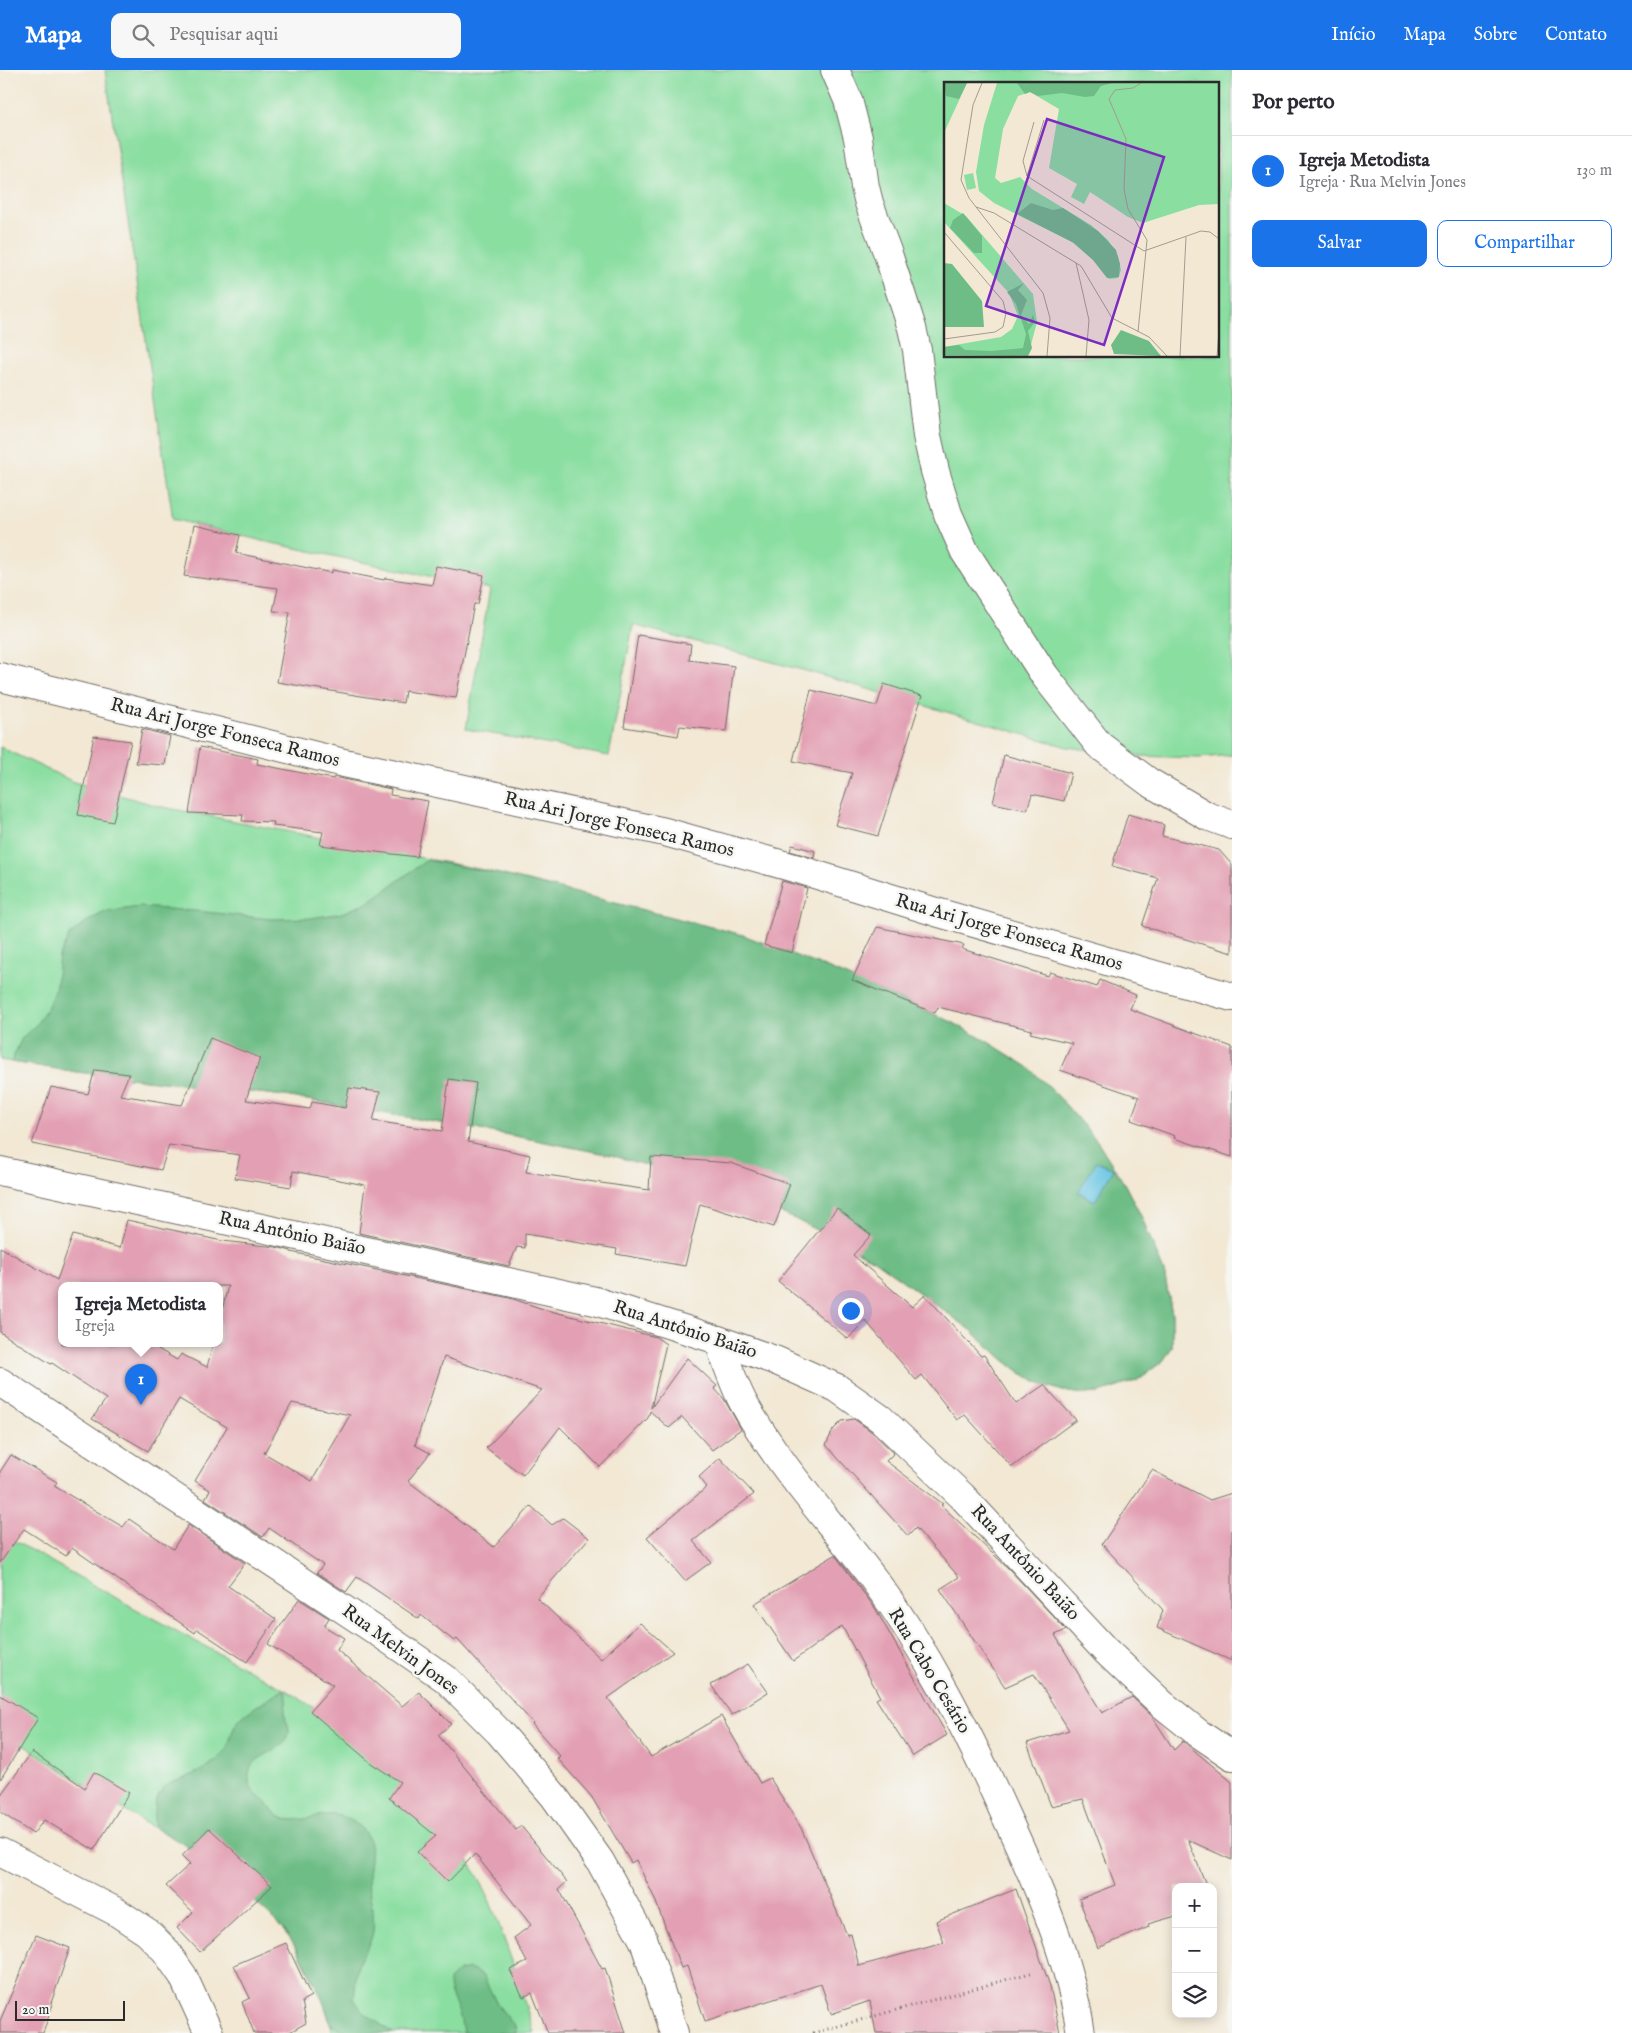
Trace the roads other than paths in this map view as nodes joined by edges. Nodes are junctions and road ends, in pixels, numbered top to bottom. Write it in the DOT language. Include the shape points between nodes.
graph roads {
  1 [pos="835,70"];
  2 [pos="0,677"];
  3 [pos="1231,825"];
  4 [pos="1232,997"];
  5 [pos="0,1172"];
  6 [pos="718,1340"];
  7 [pos="0,1382"];
  8 [pos="1232,1756"];
  9 [pos="0,1852"];
  10 [pos="209,2033"];
  11 [pos="674,2033"];
  12 [pos="1081,2033"];
  1 -- 3 [label="street" via="848,100 858,138 864,187 912,328 927,436 937,479 965,552 1045,676 1099,745 1149,782 1207,816"];
  2 -- 4 [label="street, Rua Ari Jorge Fonseca Ramos" via="344,763 665,832"];
  5 -- 6 [label="street, Rua Antônio Baião" via="595,1301"];
  6 -- 8 [label="street, Rua Antônio Baião" via="777,1361 837,1388 881,1419 962,1496 1106,1651 1162,1704"];
  6 -- 12 [label="street, Rua Cabo Cesário" via="743,1401 790,1475 875,1582 920,1649 968,1736 1018,1842 1056,1934"];
  7 -- 11 [label="street, Rua Melvin Jones" via="446,1679 499,1732 554,1796 600,1861 644,1941"];
  9 -- 10 [label="street" via="115,1911 147,1932 165,1950 183,1976"];
}
